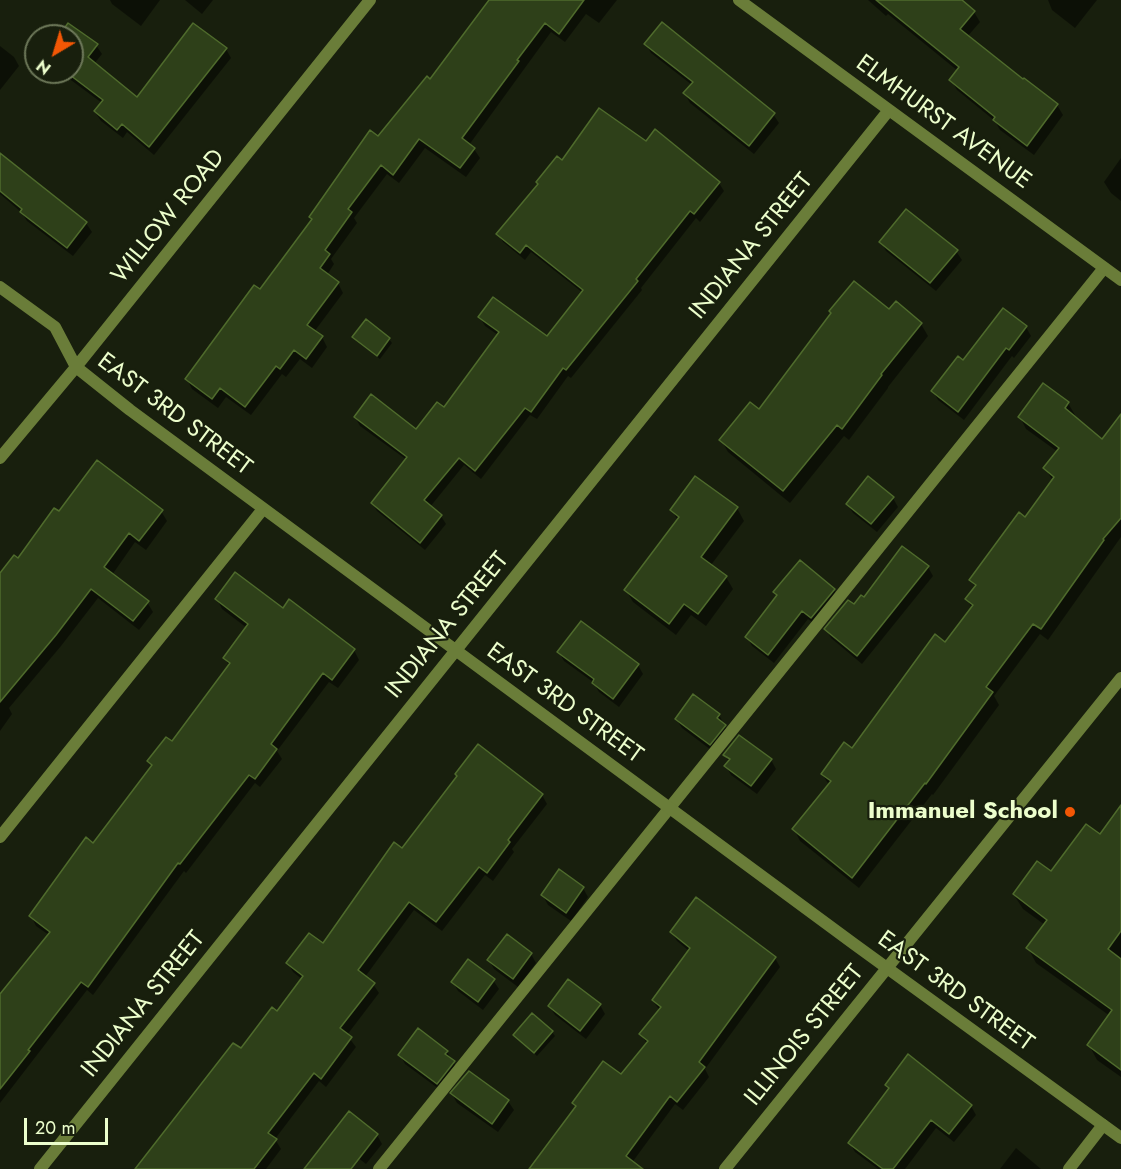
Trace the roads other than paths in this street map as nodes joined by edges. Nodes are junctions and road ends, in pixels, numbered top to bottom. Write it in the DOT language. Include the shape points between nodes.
graph roads {
  1 [pos="370,0"];
  2 [pos="739,0"];
  3 [pos="889,110"];
  4 [pos="1104,268"];
  5 [pos="1121,280"];
  6 [pos="0,287"];
  7 [pos="76,367"];
  8 [pos="0,458"];
  9 [pos="263,509"];
  10 [pos="456,651"];
  11 [pos="1121,678"];
  12 [pos="669,808"];
  13 [pos="0,837"];
  14 [pos="887,968"];
  15 [pos="1103,1125"];
  16 [pos="1121,1138"];
  17 [pos="40,1169"];
  18 [pos="379,1169"];
  19 [pos="725,1169"];
  20 [pos="1069,1169"];
  1 -- 7 [label="street, WILLOW ROAD"];
  2 -- 3 [label="street, ELMHURST AVENUE"];
  3 -- 4 [label="street, ELMHURST AVENUE"];
  3 -- 10 [label="street, INDIANA STREET"];
  4 -- 5 [label="street, ELMHURST AVENUE"];
  4 -- 12 [label="street"];
  6 -- 7 [label="street, EAST 3RD STREET" via="55,327"];
  7 -- 8 [label="street, WILLOW ROAD"];
  7 -- 9 [label="street, EAST 3RD STREET"];
  9 -- 10 [label="street, EAST 3RD STREET"];
  9 -- 13 [label="street"];
  10 -- 12 [label="street, EAST 3RD STREET"];
  10 -- 17 [label="street, INDIANA STREET"];
  11 -- 14 [label="street, ILLINOIS STREET"];
  12 -- 14 [label="street, EAST 3RD STREET"];
  12 -- 18 [label="street"];
  14 -- 15 [label="street, EAST 3RD STREET"];
  14 -- 19 [label="street, ILLINOIS STREET"];
  15 -- 16 [label="street, EAST 3RD STREET"];
  15 -- 20 [label="street"];
}
